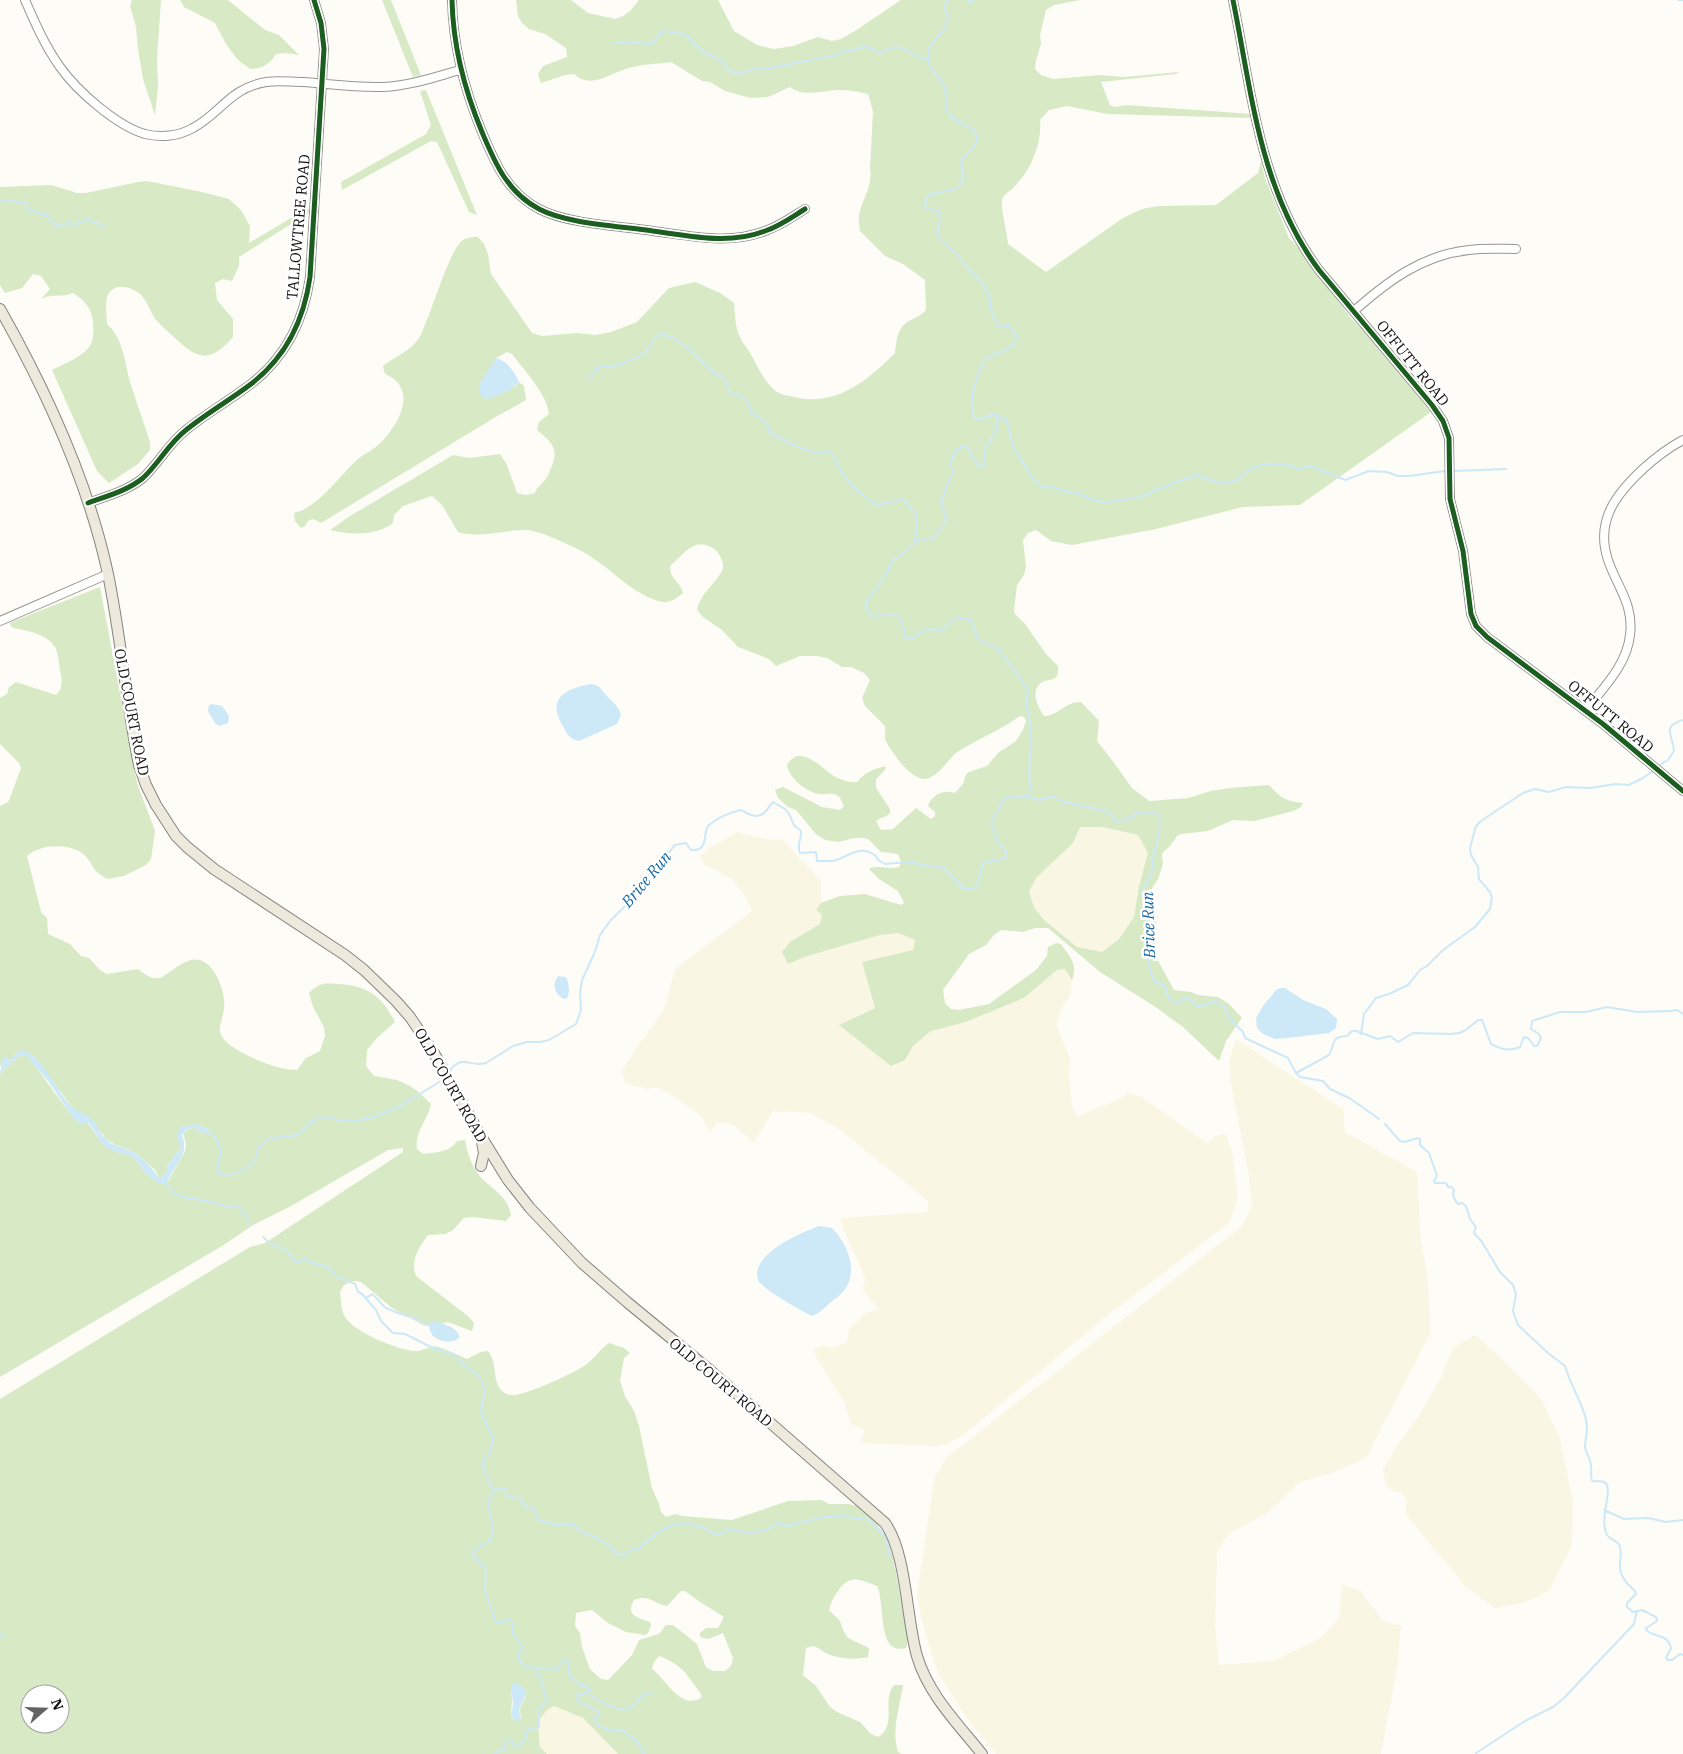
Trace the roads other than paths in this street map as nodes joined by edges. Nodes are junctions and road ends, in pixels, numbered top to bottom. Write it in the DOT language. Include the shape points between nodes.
graph roads {
  1 [pos="25,0"];
  2 [pos="314,0"];
  3 [pos="452,0"];
  4 [pos="1233,0"];
  5 [pos="460,70"];
  6 [pos="322,84"];
  7 [pos="805,209"];
  8 [pos="1516,249"];
  9 [pos="0,309"];
  10 [pos="1354,311"];
  11 [pos="1683,440"];
  12 [pos="88,503"];
  13 [pos="108,574"];
  14 [pos="0,621"];
  15 [pos="1586,710"];
  16 [pos="1683,791"];
  17 [pos="482,1138"];
  18 [pos="481,1166"];
  19 [pos="982,1754"];
  1 -- 6 [label="street" via="67,77 101,108 130,128 146,134 173,135 193,128 230,97 256,84 273,81"];
  2 -- 6 [label="street, TALLOWTREE ROAD" via="323,36"];
  3 -- 5 [label="street"];
  4 -- 10 [label="street, OFFUTT ROAD" via="1264,153 1280,202 1306,252"];
  5 -- 6 [label="street" via="390,86"];
  5 -- 7 [label="street" via="497,169 519,195 543,211 559,217 700,238 728,239 764,232"];
  6 -- 12 [label="street, TALLOWTREE ROAD" via="310,277 304,309 293,335 262,374 186,430 144,477 127,488"];
  8 -- 10 [label="street" via="1469,250 1430,259 1396,277"];
  9 -- 12 [label="main road, OLD COURT ROAD" via="51,408"];
  10 -- 15 [label="street, OFFUTT ROAD" via="1432,405 1446,427 1450,445 1450,500 1474,622 1488,638"];
  11 -- 15 [label="street" via="1633,478 1609,512 1604,533 1606,550 1628,604 1630,634 1620,665"];
  12 -- 13 [label="main road, OLD COURT ROAD"];
  13 -- 14 [label="street"];
  13 -- 17 [label="main road, OLD COURT ROAD" via="139,765 166,821 176,836 202,860 328,942 396,1001 431,1048"];
  15 -- 16 [label="street, OFFUTT ROAD"];
  17 -- 18 [label="main road" via="484,1153"];
  17 -- 19 [label="main road, OLD COURT ROAD" via="520,1195 582,1263 885,1523 898,1553 913,1641 926,1680"];
}
